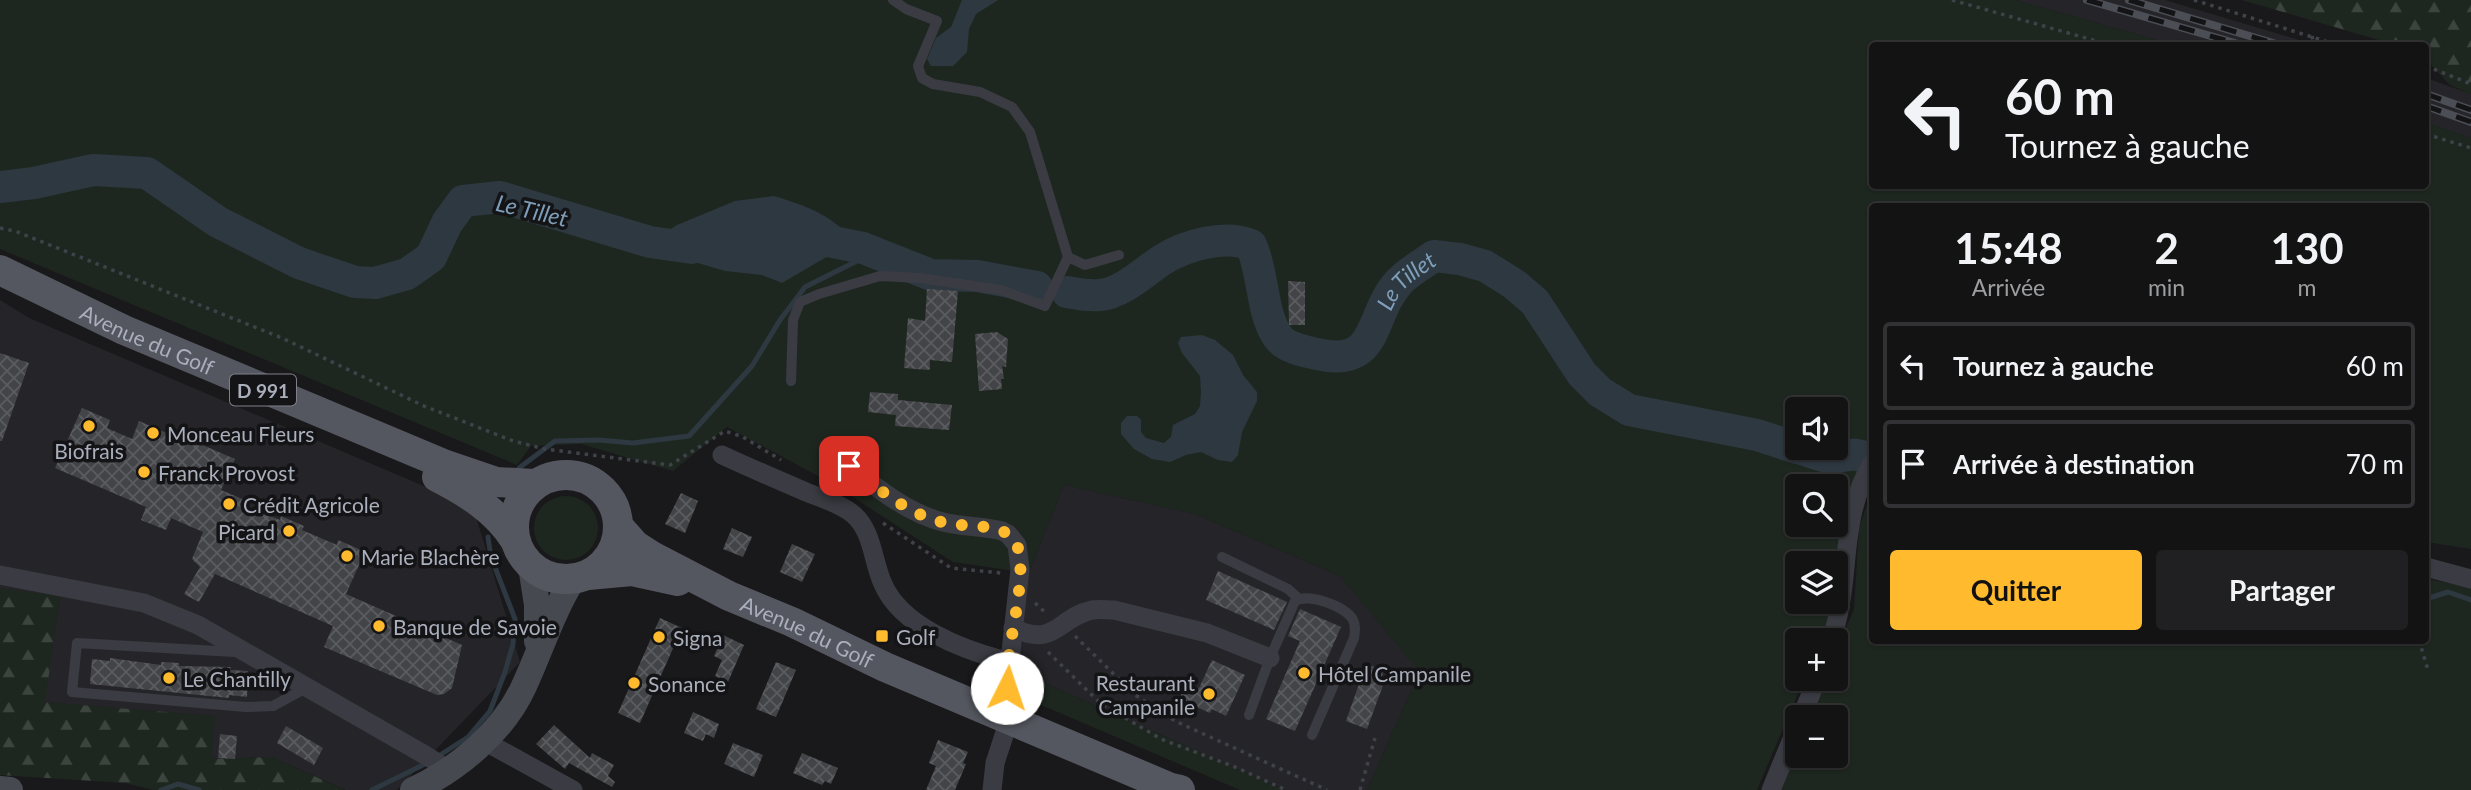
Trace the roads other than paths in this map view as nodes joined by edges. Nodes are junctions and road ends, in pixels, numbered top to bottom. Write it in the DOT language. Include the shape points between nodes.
graph roads {
  1 [pos="893,0"];
  2 [pos="1119,256"];
  3 [pos="1068,257"];
  4 [pos="0,270"];
  5 [pos="0,289"];
  6 [pos="791,381"];
  7 [pos="722,455"];
  8 [pos="849,466"];
  9 [pos="1869,468"];
  10 [pos="534,484"];
  11 [pos="619,527"];
  12 [pos="515,540"];
  13 [pos="1222,557"];
  14 [pos="531,566"];
  15 [pos="2429,568"];
  16 [pos="0,575"];
  17 [pos="581,577"];
  18 [pos="2471,579"];
  19 [pos="729,596"];
  20 [pos="1298,598"];
  21 [pos="792,622"];
  22 [pos="1836,628"];
  23 [pos="1021,631"];
  24 [pos="538,650"];
  25 [pos="245,652"];
  26 [pos="1009,656"];
  27 [pos="1270,658"];
  28 [pos="307,688"];
  29 [pos="1007,710"];
  30 [pos="1249,715"];
  31 [pos="1312,735"];
  32 [pos="484,741"];
  33 [pos="1785,756"];
  34 [pos="436,764"];
  35 [pos="0,789"];
  36 [pos="10,790"];
  37 [pos="413,790"];
  38 [pos="573,790"];
  39 [pos="992,790"];
  40 [pos="1180,790"];
  41 [pos="1203,790"];
  42 [pos="1771,790"];
  1 -- 3 [label="lane" via="937,21 918,66 922,78 980,92 1012,107 1030,132"];
  2 -- 3 [label="lane" via="1085,265"];
  3 -- 6 [label="lane" via="1045,306 1000,290 880,276 800,302 793,320"];
  4 -- 10 [label="main road, Avenue du Golf / D 991" via="137,336 446,465 496,482"];
  5 -- 12 [label="main road, Avenue du Golf / D 991" via="439,478 491,510"];
  7 -- 26 [label="street" via="854,514 898,608 948,640 1002,660"];
  8 -- 23 [label="street" via="926,516 1002,531 1013,539 1020,569"];
  9 -- 22 [label="street" via="1853,504"];
  10 -- 11 [label="main road" via="565,474 582,476 609,495"];
  10 -- 12 [label="main road" via="516,509"];
  11 -- 17 [label="main road" via="610,555"];
  11 -- 19 [label="main road, Avenue du Golf" via="652,556"];
  12 -- 14 [label="main road"];
  13 -- 20 [label="lane"];
  14 -- 17 [label="main road" via="558,579"];
  14 -- 24 [label="main road"];
  15 -- 18 [label="street"];
  16 -- 25 [label="street" via="144,603 198,625"];
  17 -- 19 [label="main road, Avenue du Golf" via="632,572"];
  17 -- 24 [label="main road" via="558,604"];
  19 -- 21 [label="main road, Avenue du Golf"];
  20 -- 27 [label="lane"];
  20 -- 31 [label="lane" via="1310,597 1337,608 1351,617 1355,628"];
  21 -- 29 [label="main road" via="889,650"];
  21 -- 29 [label="main road, Avenue du Golf" via="973,705"];
  23 -- 26 [label="street"];
  23 -- 27 [label="street" via="1043,636 1093,610 1114,610 1207,633"];
  24 -- 32 [label="main road" via="524,688"];
  25 -- 28 [label="street"];
  25 -- 28 [label="lane" via="77,643 72,692 246,707 273,706"];
  26 -- 29 [label="street"];
  27 -- 30 [label="lane"];
  28 -- 34 [label="street"];
  29 -- 39 [label="street"];
  29 -- 40 [label="main road"];
  29 -- 41 [label="main road" via="1174,771"];
  32 -- 34 [label="main road"];
  32 -- 38 [label="street"];
  33 -- 42 [label="street"];
  34 -- 37 [label="main road"];
  35 -- 36 [label="main road"];
}
